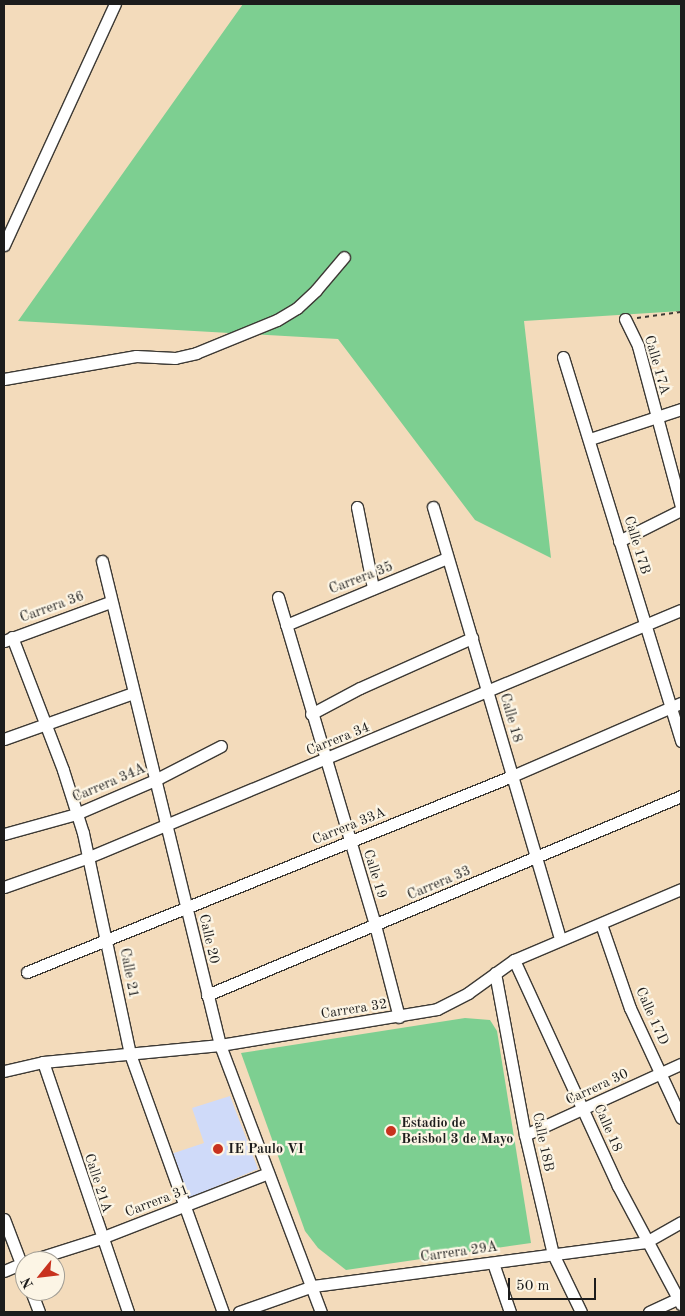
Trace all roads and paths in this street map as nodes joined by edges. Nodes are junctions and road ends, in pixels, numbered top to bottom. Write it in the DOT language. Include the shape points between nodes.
graph roads {
  1 [pos="115,4"];
  2 [pos="4,245"];
  3 [pos="344,257"];
  4 [pos="681,312"];
  5 [pos="625,320"];
  6 [pos="562,357"];
  7 [pos="4,379"];
  8 [pos="681,409"];
  9 [pos="656,416"];
  10 [pos="590,440"];
  11 [pos="433,506"];
  12 [pos="357,508"];
  13 [pos="681,508"];
  14 [pos="619,541"];
  15 [pos="447,558"];
  16 [pos="102,561"];
  17 [pos="373,588"];
  18 [pos="278,597"];
  19 [pos="110,602"];
  20 [pos="681,610"];
  21 [pos="646,624"];
  22 [pos="286,625"];
  23 [pos="472,638"];
  24 [pos="8,639"];
  25 [pos="488,692"];
  26 [pos="133,693"];
  27 [pos="676,705"];
  28 [pos="311,714"];
  29 [pos="45,725"];
  30 [pos="4,739"];
  31 [pos="681,741"];
  32 [pos="221,746"];
  33 [pos="325,760"];
  34 [pos="512,776"];
  35 [pos="155,780"];
  36 [pos="681,796"];
  37 [pos="76,814"];
  38 [pos="167,825"];
  39 [pos="4,834"];
  40 [pos="350,842"];
  41 [pos="89,857"];
  42 [pos="535,859"];
  43 [pos="4,887"];
  44 [pos="681,889"];
  45 [pos="186,910"];
  46 [pos="601,924"];
  47 [pos="375,925"];
  48 [pos="560,938"];
  49 [pos="108,942"];
  50 [pos="514,960"];
  51 [pos="27,972"];
  52 [pos="495,972"];
  53 [pos="207,995"];
  54 [pos="399,1017"];
  55 [pos="220,1045"];
  56 [pos="130,1054"];
  57 [pos="43,1062"];
  58 [pos="681,1064"];
  59 [pos="4,1071"];
  60 [pos="661,1074"];
  61 [pos="584,1110"];
  62 [pos="681,1118"];
  63 [pos="525,1135"];
  64 [pos="266,1174"];
  65 [pos="184,1206"];
  66 [pos="4,1218"];
  67 [pos="681,1222"];
  68 [pos="101,1238"];
  69 [pos="646,1242"];
  70 [pos="19,1251"];
  71 [pos="64,1251"];
  72 [pos="553,1254"];
  73 [pos="493,1263"];
  74 [pos="313,1286"];
  75 [pos="680,1300"];
  76 [pos="128,1312"];
  77 [pos="222,1312"];
  78 [pos="239,1312"];
  79 [pos="322,1312"];
  80 [pos="510,1312"];
  81 [pos="581,1312"];
  82 [pos="649,1312"];
  1 -- 2 [label="street"];
  3 -- 7 [label="street" via="297,308 277,320 196,353 175,358 136,356"];
  4 -- 5 [label="path"];
  5 -- 9 [label="street, Calle 17A" via="638,346"];
  6 -- 10 [label="street, Calle 17B"];
  8 -- 9 [label="street"];
  9 -- 10 [label="street"];
  9 -- 13 [label="street, Calle 17A"];
  10 -- 14 [label="street, Calle 17B"];
  11 -- 15 [label="street, Calle 18"];
  12 -- 17 [label="street"];
  13 -- 14 [label="street"];
  14 -- 21 [label="street, Calle 17B"];
  15 -- 17 [label="street, Carrera 35" via="416,574"];
  15 -- 23 [label="street, Calle 18"];
  16 -- 19 [label="street, Calle 20"];
  17 -- 22 [label="street, Carrera 35"];
  18 -- 22 [label="street, Calle 19"];
  19 -- 24 [label="street, Carrera 36"];
  19 -- 26 [label="street, Calle 20"];
  20 -- 21 [label="street, Carrera 34"];
  21 -- 25 [label="street, Carrera 34"];
  21 -- 27 [label="street, Calle 17B"];
  22 -- 28 [label="street, Calle 19"];
  23 -- 25 [label="street, Calle 18"];
  23 -- 28 [label="street" via="360,688"];
  24 -- 29 [label="street, Calle 21"];
  25 -- 33 [label="street, Carrera 34"];
  25 -- 34 [label="street, Calle 18"];
  26 -- 29 [label="street"];
  26 -- 35 [label="street, Calle 20"];
  27 -- 31 [label="street, Calle 17B"];
  27 -- 34 [label="street, Carrera 33A"];
  28 -- 33 [label="street, Calle 19"];
  29 -- 30 [label="street"];
  29 -- 37 [label="street, Calle 21"];
  32 -- 35 [label="street, Carrera 34A"];
  33 -- 38 [label="street, Carrera 34"];
  33 -- 40 [label="street, Calle 19"];
  34 -- 40 [label="street, Carrera 33A"];
  34 -- 42 [label="street, Calle 18"];
  35 -- 37 [label="street, Carrera 34A"];
  35 -- 38 [label="street, Calle 20"];
  36 -- 42 [label="street, Carrera 33"];
  37 -- 39 [label="street, Carrera 34A"];
  37 -- 41 [label="street, Calle 21"];
  38 -- 41 [label="street, Carrera 34"];
  38 -- 45 [label="street, Calle 20"];
  40 -- 45 [label="street, Carrera 33A"];
  40 -- 47 [label="street, Calle 19"];
  41 -- 43 [label="street, Carrera 34"];
  41 -- 49 [label="street, Calle 21"];
  42 -- 47 [label="street, Carrera 33"];
  42 -- 48 [label="street, Calle 18"];
  44 -- 46 [label="street, Carrera 32"];
  45 -- 49 [label="street, Carrera 33A"];
  45 -- 53 [label="street, Calle 20"];
  46 -- 48 [label="street, Carrera 32"];
  46 -- 60 [label="street, Calle 17D" via="630,1008"];
  47 -- 53 [label="street, Carrera 33"];
  47 -- 54 [label="street, Calle 19"];
  48 -- 50 [label="street, Carrera 32"];
  49 -- 51 [label="street, Carrera 33A"];
  49 -- 56 [label="street, Calle 21"];
  50 -- 52 [label="street, Carrera 32"];
  50 -- 61 [label="street, Calle 18"];
  52 -- 54 [label="street, Carrera 32" via="468,993 437,1009"];
  52 -- 63 [label="street, Calle 18B"];
  53 -- 55 [label="street, Calle 20"];
  54 -- 55 [label="street, Carrera 32"];
  55 -- 56 [label="street, Carrera 32"];
  55 -- 64 [label="street, Calle 20"];
  56 -- 57 [label="street, Carrera 32"];
  56 -- 65 [label="street, Calle 21"];
  57 -- 59 [label="street, Carrera 32"];
  57 -- 68 [label="street, Calle 21A"];
  58 -- 60 [label="street, Carrera 30"];
  60 -- 61 [label="street, Carrera 30"];
  60 -- 62 [label="street, Calle 17D"];
  61 -- 63 [label="street, Carrera 30"];
  61 -- 69 [label="street, Calle 18"];
  63 -- 72 [label="street, Calle 18B"];
  64 -- 65 [label="street, Carrera 31"];
  64 -- 74 [label="street, Calle 20"];
  65 -- 68 [label="street, Carrera 31"];
  65 -- 77 [label="street, Calle 21"];
  66 -- 70 [label="street"];
  67 -- 69 [label="street, Carrera 29A"];
  68 -- 71 [label="street, Carrera 31"];
  68 -- 76 [label="street, Calle 21A"];
  69 -- 72 [label="street, Carrera 29A"];
  69 -- 75 [label="street, Calle 18"];
  72 -- 73 [label="street, Carrera 29A"];
  72 -- 81 [label="street, Calle 18B"];
  73 -- 74 [label="street, Carrera 29A"];
  73 -- 80 [label="street"];
  74 -- 78 [label="street, Carrera 29A"];
  74 -- 79 [label="street, Calle 20"];
  75 -- 82 [label="street"];
}
